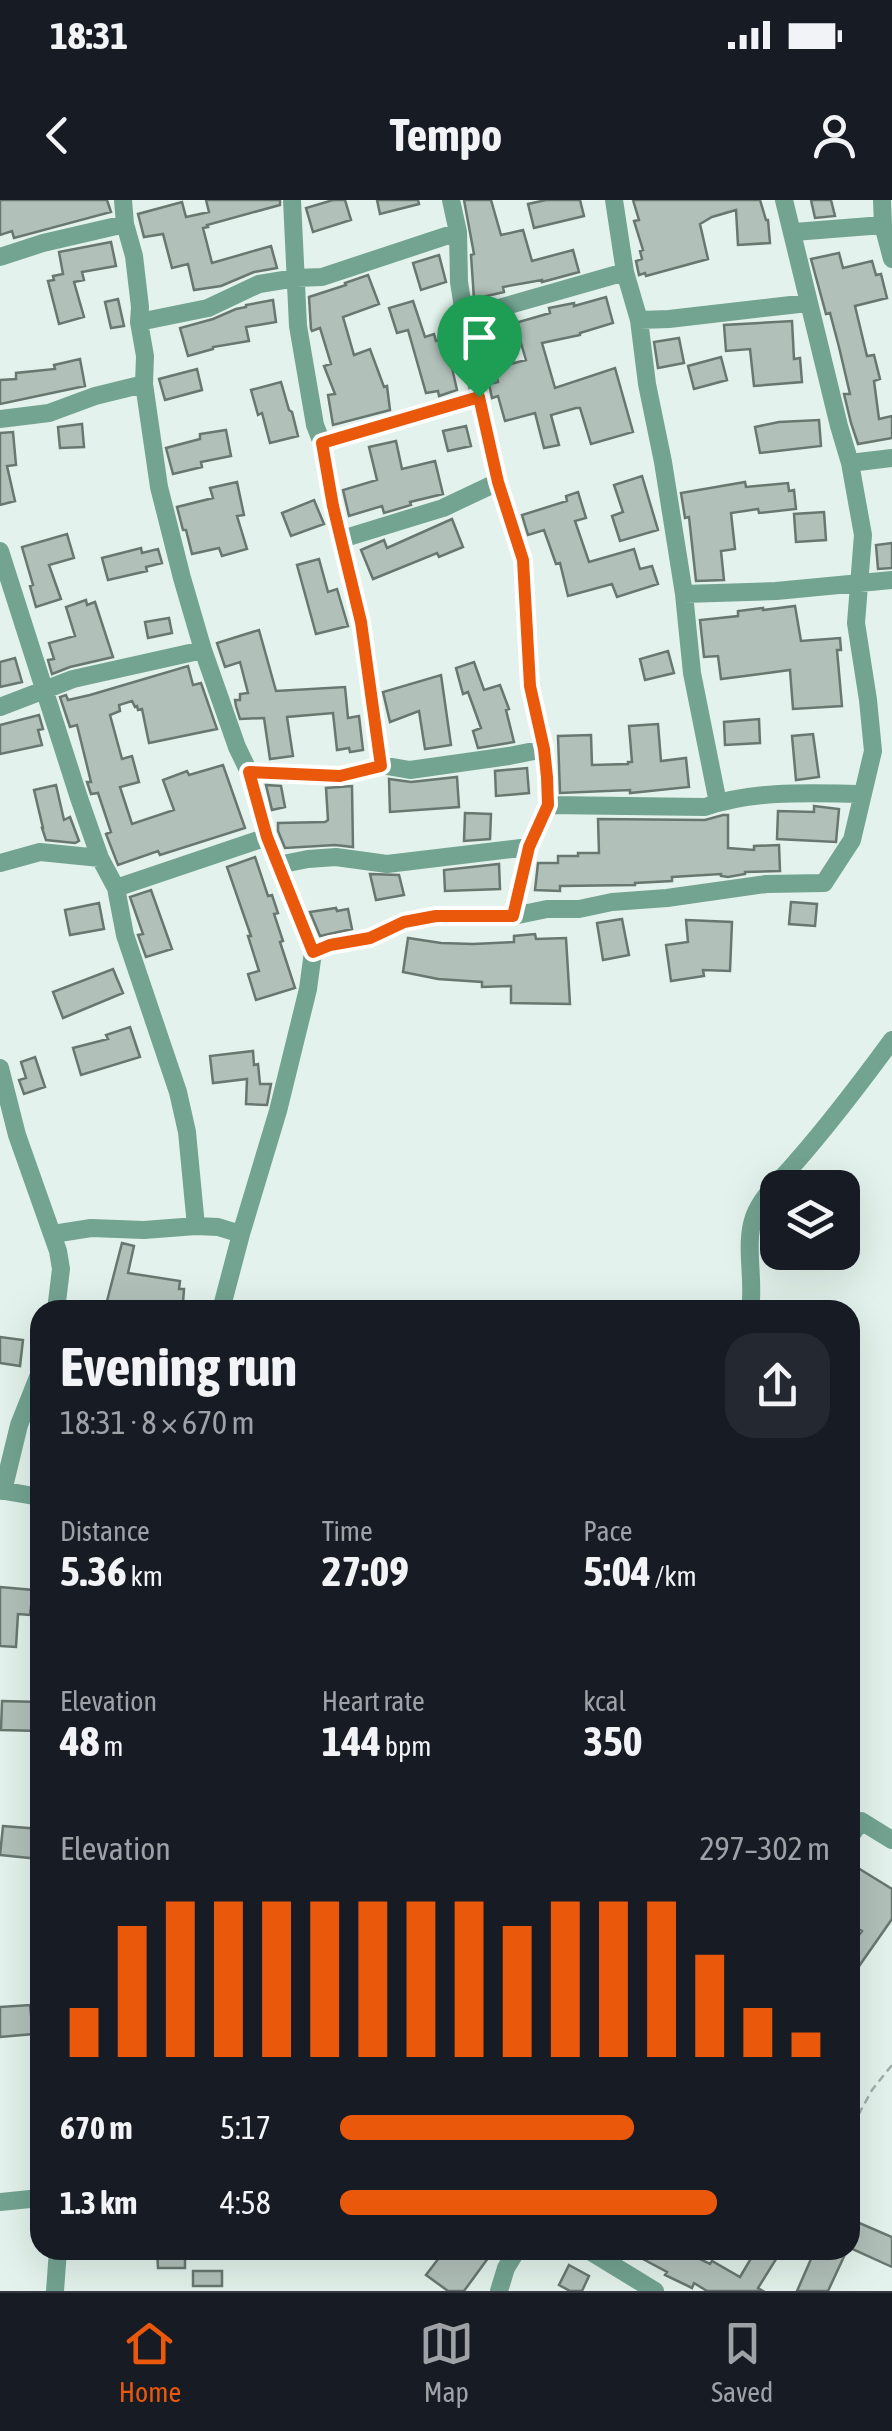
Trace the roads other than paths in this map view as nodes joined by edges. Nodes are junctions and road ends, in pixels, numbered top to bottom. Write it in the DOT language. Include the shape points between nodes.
graph roads {
  1 [pos="123,200"];
  2 [pos="292,200"];
  3 [pos="451,200"];
  4 [pos="614,200"];
  5 [pos="784,200"];
  6 [pos="882,200"];
  7 [pos="125,224"];
  8 [pos="884,225"];
  9 [pos="458,232"];
  10 [pos="794,232"];
  11 [pos="0,258"];
  12 [pos="892,259"];
  13 [pos="625,272"];
  14 [pos="296,278"];
  15 [pos="808,303"];
  16 [pos="464,318"];
  17 [pos="639,320"];
  18 [pos="140,322"];
  19 [pos="144,384"];
  20 [pos="479,397"];
  21 [pos="0,419"];
  22 [pos="322,443"];
  23 [pos="892,458"];
  24 [pos="850,463"];
  25 [pos="498,482"];
  26 [pos="342,539"];
  27 [pos="0,551"];
  28 [pos="892,580"];
  29 [pos="861,584"];
  30 [pos="684,594"];
  31 [pos="203,650"];
  32 [pos="43,690"];
  33 [pos="0,706"];
  34 [pos="544,749"];
  35 [pos="381,766"];
  36 [pos="249,772"];
  37 [pos="863,794"];
  38 [pos="718,803"];
  39 [pos="548,805"];
  40 [pos="267,837"];
  41 [pos="529,847"];
  42 [pos="100,858"];
  43 [pos="0,863"];
  44 [pos="278,865"];
  45 [pos="116,888"];
  46 [pos="513,916"];
  47 [pos="313,952"];
  48 [pos="892,1040"];
  49 [pos="0,1068"];
  50 [pos="5,1108"];
  51 [pos="196,1226"];
  52 [pos="53,1234"];
  53 [pos="241,1234"];
  54 [pos="57,1300"];
  55 [pos="224,1300"];
  56 [pos="750,1300"];
  57 [pos="30,1401"];
  58 [pos="2,1490"];
  59 [pos="30,1495"];
  60 [pos="860,1822"];
  61 [pos="892,1840"];
  62 [pos="30,2199"];
  63 [pos="0,2202"];
  64 [pos="57,2260"];
  65 [pos="511,2260"];
  66 [pos="622,2260"];
  67 [pos="55,2291"];
  68 [pos="499,2291"];
  69 [pos="655,2291"];
  1 -- 7 [label="street"];
  2 -- 14 [label="street"];
  3 -- 9 [label="street"];
  4 -- 13 [label="street"];
  5 -- 10 [label="street"];
  6 -- 8 [label="street"];
  7 -- 11 [label="street"];
  7 -- 18 [label="street"];
  8 -- 10 [label="street"];
  8 -- 12 [label="street"];
  9 -- 14 [label="street" via="322,278"];
  9 -- 16 [label="street"];
  10 -- 15 [label="street"];
  13 -- 16 [label="street"];
  13 -- 17 [label="street"];
  14 -- 18 [label="street"];
  14 -- 22 [label="street" via="298,326"];
  15 -- 17 [label="street"];
  15 -- 24 [label="street"];
  16 -- 20 [label="street"];
  17 -- 30 [label="street"];
  18 -- 19 [label="street"];
  19 -- 21 [label="street" via="48,413"];
  19 -- 31 [label="street" via="159,487"];
  20 -- 22 [label="street"];
  20 -- 25 [label="street"];
  22 -- 26 [label="street"];
  23 -- 24 [label="street"];
  24 -- 29 [label="street" via="863,535"];
  25 -- 26 [label="street" via="443,508"];
  25 -- 34 [label="street" via="523,560 530,686"];
  26 -- 35 [label="street"];
  27 -- 32 [label="street"];
  28 -- 29 [label="street"];
  29 -- 30 [label="street"];
  29 -- 37 [label="street" via="856,623 873,751"];
  30 -- 38 [label="street"];
  31 -- 32 [label="street"];
  31 -- 36 [label="street"];
  32 -- 33 [label="street"];
  32 -- 42 [label="street"];
  34 -- 35 [label="street" via="410,770"];
  34 -- 39 [label="street"];
  35 -- 36 [label="street" via="340,776"];
  36 -- 40 [label="street"];
  37 -- 38 [label="street" via="789,793"];
  37 -- 46 [label="street" via="852,840 824,882"];
  38 -- 39 [label="street"];
  39 -- 41 [label="street"];
  40 -- 44 [label="street"];
  40 -- 45 [label="street"];
  41 -- 44 [label="street" via="387,864 336,856"];
  41 -- 46 [label="street"];
  42 -- 43 [label="street" via="40,852"];
  42 -- 45 [label="street"];
  44 -- 47 [label="street"];
  45 -- 51 [label="street" via="125,935 178,1092"];
  46 -- 47 [label="street" via="436,916"];
  47 -- 53 [label="street" via="278,1111"];
  48 -- 56 [label="street" via="755,1214"];
  49 -- 50 [label="street"];
  50 -- 52 [label="street"];
  51 -- 52 [label="street"];
  51 -- 53 [label="street"];
  52 -- 54 [label="street" via="61,1269"];
  53 -- 55 [label="street"];
  57 -- 58 [label="street"];
  58 -- 59 [label="street"];
  60 -- 61 [label="street"];
  62 -- 63 [label="street"];
  64 -- 67 [label="street"];
  65 -- 68 [label="street"];
  66 -- 69 [label="street"];
}
